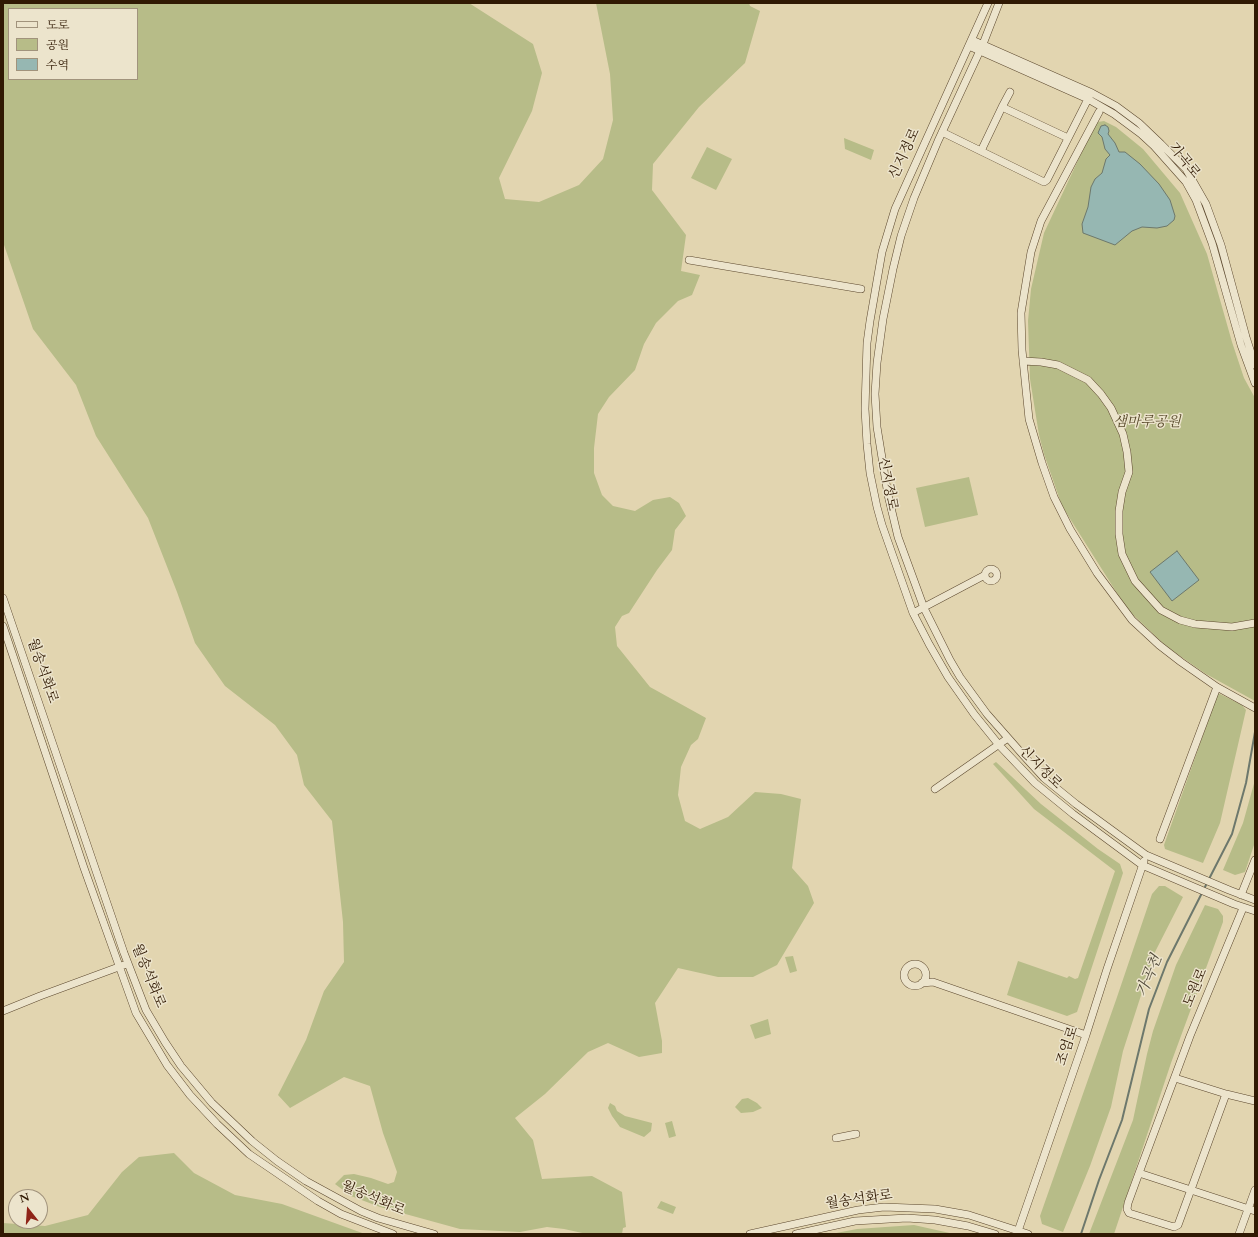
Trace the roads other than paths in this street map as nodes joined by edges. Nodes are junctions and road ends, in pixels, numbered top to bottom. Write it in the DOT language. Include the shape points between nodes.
graph roads {
  1 [pos="988,3"];
  2 [pos="999,3"];
  3 [pos="971,43"];
  4 [pos="982,48"];
  5 [pos="1010,92"];
  6 [pos="1090,96"];
  7 [pos="1002,107"];
  8 [pos="1099,112"];
  9 [pos="942,132"];
  10 [pos="1068,138"];
  11 [pos="980,151"];
  12 [pos="689,260"];
  13 [pos="861,289"];
  14 [pos="1244,343"];
  15 [pos="1023,361"];
  16 [pos="1255,365"];
  17 [pos="1255,382"];
  18 [pos="985,575"];
  19 [pos="3,598"];
  20 [pos="924,608"];
  21 [pos="913,613"];
  22 [pos="1255,623"];
  23 [pos="3,626"];
  24 [pos="1217,687"];
  25 [pos="1253,707"];
  26 [pos="1008,738"];
  27 [pos="999,745"];
  28 [pos="936,789"];
  29 [pos="1160,839"];
  30 [pos="1146,855"];
  31 [pos="1255,860"];
  32 [pos="1142,865"];
  33 [pos="1241,895"];
  34 [pos="1255,900"];
  35 [pos="1244,908"];
  36 [pos="1255,911"];
  37 [pos="128,964"];
  38 [pos="120,967"];
  39 [pos="926,973"];
  40 [pos="934,982"];
  41 [pos="922,983"];
  42 [pos="3,1011"];
  43 [pos="1086,1035"];
  44 [pos="1175,1078"];
  45 [pos="1226,1094"];
  46 [pos="1255,1101"];
  47 [pos="856,1134"];
  48 [pos="836,1138"];
  49 [pos="1139,1173"];
  50 [pos="1191,1190"];
  51 [pos="1255,1190"];
  52 [pos="1252,1210"];
  53 [pos="853,1212"];
  54 [pos="855,1221"];
  55 [pos="1018,1232"];
  56 [pos="393,1234"];
  57 [pos="434,1234"];
  58 [pos="750,1234"];
  59 [pos="796,1234"];
  60 [pos="995,1234"];
  61 [pos="1028,1234"];
  62 [pos="1239,1234"];
  1 -- 3 [label="street, 신지정로"];
  2 -- 4 [label="street, 신지정로"];
  3 -- 4 [label="street, 가곡로"];
  3 -- 21 [label="street, 신지정로" via="895,209 882,252 870,321 865,409 870,473 882,525"];
  4 -- 6 [label="street, 가곡로"];
  4 -- 9 [label="street, 신지정로"];
  5 -- 7 [label="street"];
  6 -- 10 [label="street"];
  6 -- 14 [label="street, 가곡로" via="1141,134 1186,182 1196,200 1212,243"];
  7 -- 10 [label="street"];
  7 -- 11 [label="street"];
  8 -- 15 [label="street" via="1040,221 1030,252 1021,313"];
  9 -- 11 [label="street"];
  9 -- 20 [label="street, 신지정로" via="901,236 879,343 875,394 877,427 888,495 900,543"];
  10 -- 11 [label="street" via="1044,182"];
  12 -- 13 [label="street"];
  14 -- 16 [label="street, 가곡로"];
  14 -- 17 [label="street, 가곡로"];
  15 -- 22 [label="street" via="1058,365 1088,380 1111,408 1123,434 1127,452 1129,472 1122,492 1119,534 1122,554 1135,581 1161,610 1180,620 1232,627"];
  15 -- 24 [label="street" via="1028,418 1054,497 1070,529 1097,573 1132,620 1159,645"];
  18 -- 20 [label="street"];
  19 -- 37 [label="street, 월송석화로"];
  20 -- 21 [label="street"];
  20 -- 26 [label="street, 신지정로" via="960,677"];
  21 -- 27 [label="street, 신지정로" via="948,677"];
  23 -- 38 [label="street, 월송석화로"];
  24 -- 25 [label="street"];
  24 -- 29 [label="street"];
  26 -- 27 [label="street"];
  26 -- 30 [label="street, 신지정로" via="1044,778"];
  27 -- 28 [label="street"];
  27 -- 32 [label="street, 신지정로" via="1054,800"];
  30 -- 32 [label="street, 조엄로"];
  30 -- 33 [label="street, 신지정로"];
  31 -- 33 [label="street"];
  32 -- 35 [label="street, 신지정로"];
  32 -- 43 [label="street, 조엄로"];
  33 -- 34 [label="street, 신지정로"];
  35 -- 36 [label="street, 신지정로"];
  35 -- 44 [label="street, 도원로"];
  37 -- 38 [label="street"];
  37 -- 57 [label="street, 월송석화로" via="146,1010 181,1066 212,1103 252,1141 291,1170 341,1201 378,1218"];
  38 -- 42 [label="street"];
  38 -- 56 [label="street, 월송석화로" via="136,1013 167,1065 190,1095 218,1124 249,1154 306,1194 341,1214"];
  39 -- 40 [label="street"];
  39 -- 41 [label="street"];
  39 -- 41 [label="street" via="922,967 915,964 908,966 904,972 904,979 909,984 915,986"];
  40 -- 41 [label="street"];
  40 -- 43 [label="street"];
  43 -- 55 [label="street, 조엄로"];
  44 -- 45 [label="street"];
  44 -- 49 [label="street, 도원로"];
  45 -- 46 [label="street"];
  45 -- 50 [label="street, 도원로"];
  47 -- 48 [label="street"];
  49 -- 50 [label="street"];
  49 -- 50 [label="street, 도원로" via="1128,1203 1129,1213 1174,1227 1180,1221"];
  50 -- 52 [label="street"];
  51 -- 52 [label="street"];
  52 -- 62 [label="street"];
  53 -- 54 [label="street"];
  53 -- 55 [label="street, 월송석화로" via="884,1207 935,1209 969,1215"];
  53 -- 58 [label="street, 월송석화로"];
  54 -- 59 [label="street, 월송석화로"];
  54 -- 60 [label="street, 월송석화로" via="908,1218 935,1220"];
  55 -- 61 [label="street, 월송석화로"];
}
